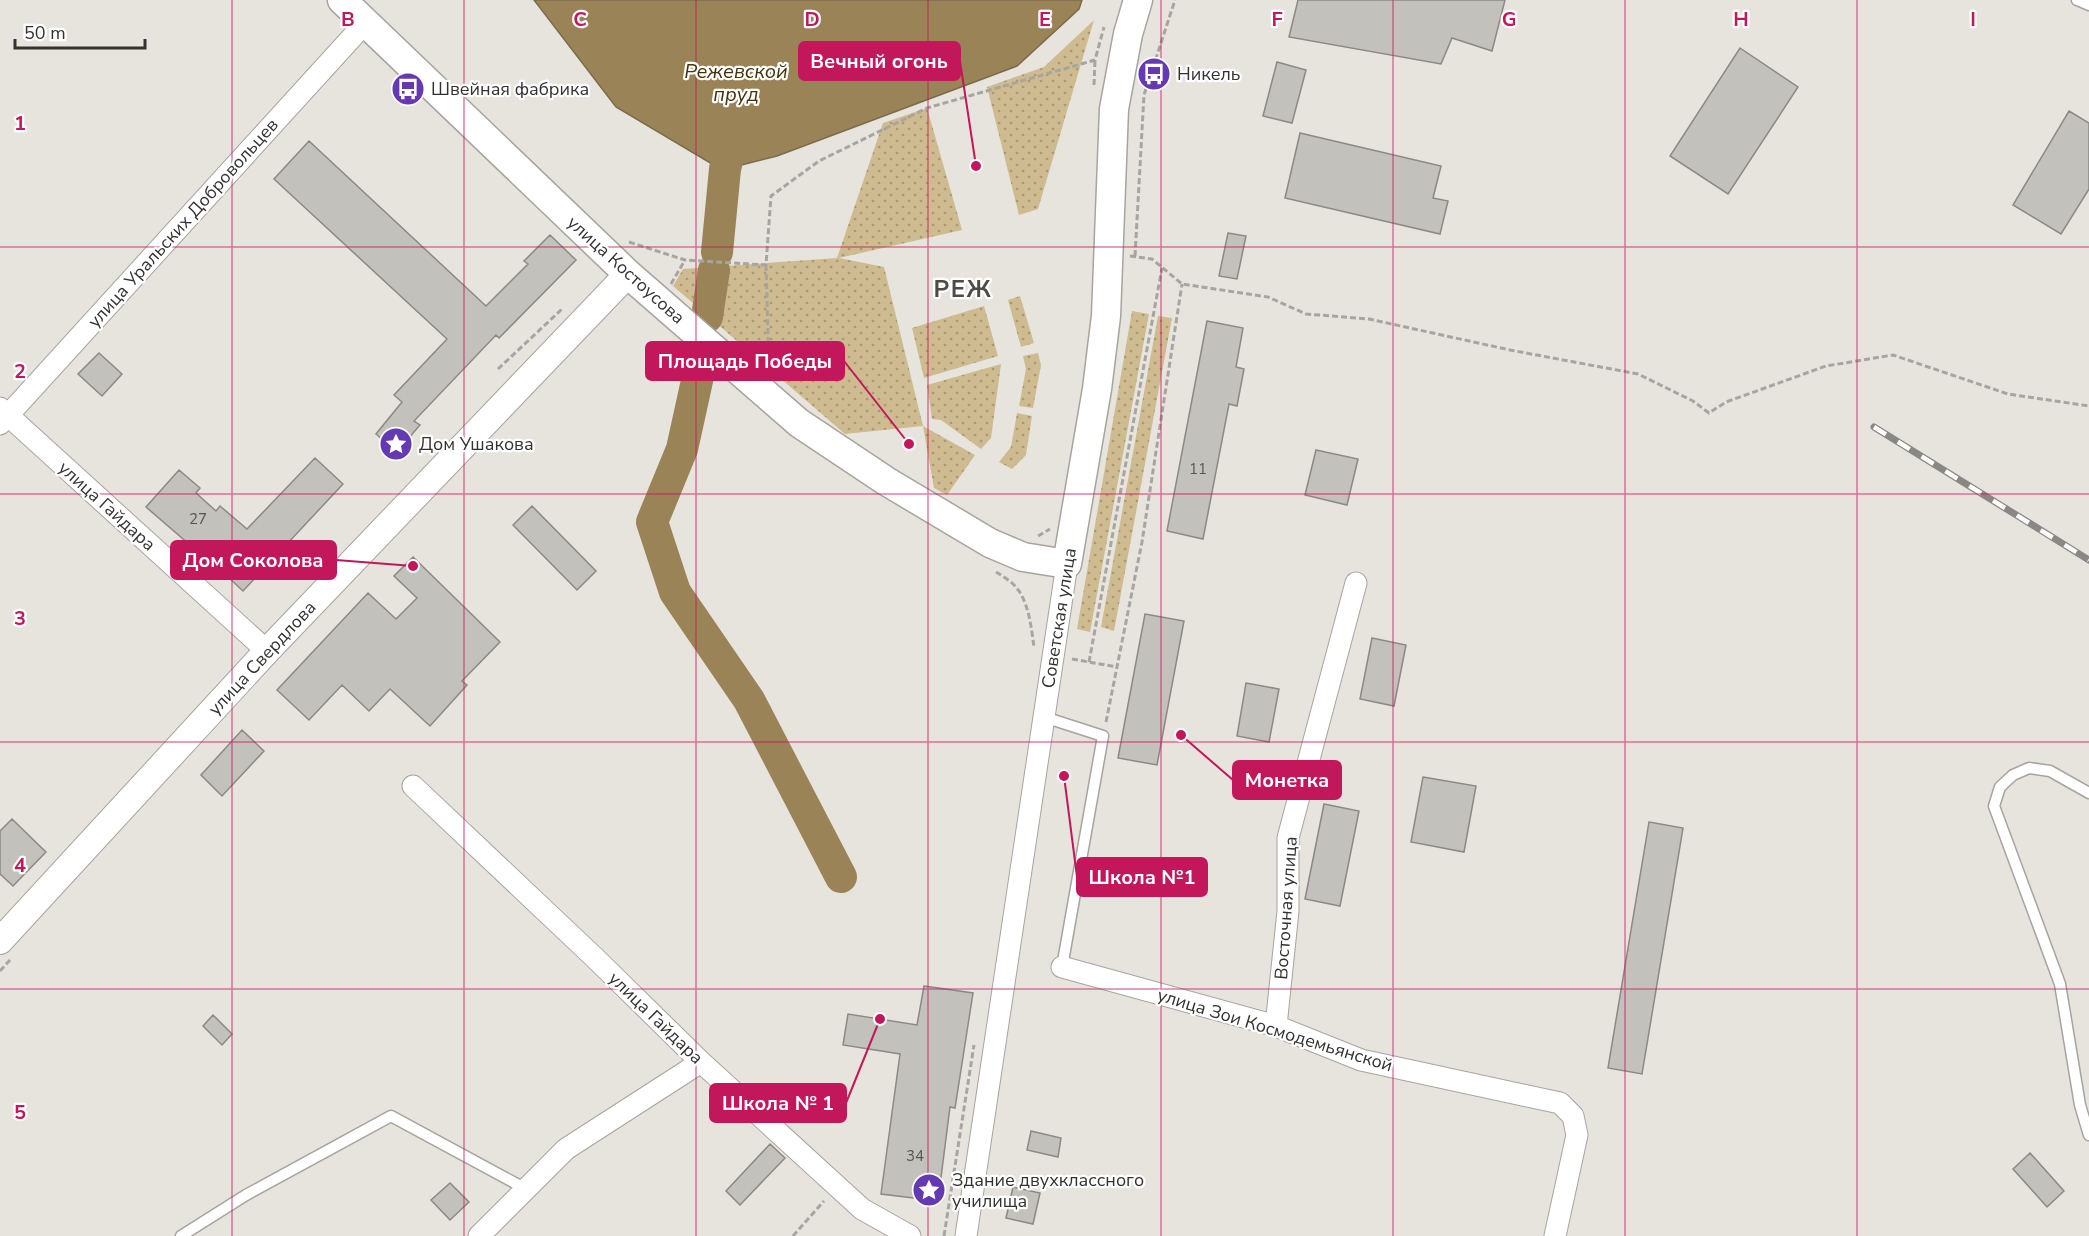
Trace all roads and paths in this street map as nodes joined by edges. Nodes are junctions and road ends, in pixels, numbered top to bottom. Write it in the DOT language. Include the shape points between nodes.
graph roads {
  1 [pos="342,0"];
  2 [pos="1138,0"];
  3 [pos="1175,0"];
  4 [pos="2077,0"];
  5 [pos="2089,4"];
  6 [pos="1107,20"];
  7 [pos="366,22"];
  8 [pos="1095,60"];
  9 [pos="1094,94"];
  10 [pos="629,242"];
  11 [pos="766,265"];
  12 [pos="1162,268"];
  13 [pos="628,274"];
  14 [pos="1182,284"];
  15 [pos="566,306"];
  16 [pos="498,369"];
  17 [pos="770,371"];
  18 [pos="2089,406"];
  19 [pos="3,416"];
  20 [pos="1067,564"];
  21 [pos="988,567"];
  22 [pos="1356,583"];
  23 [pos="267,651"];
  24 [pos="1053,656"];
  25 [pos="1089,662"];
  26 [pos="1117,667"];
  27 [pos="1044,717"];
  28 [pos="1103,736"];
  29 [pos="413,786"];
  30 [pos="2089,793"];
  31 [pos="0,942"];
  32 [pos="1062,967"];
  33 [pos="1276,1026"];
  34 [pos="975,1038"];
  35 [pos="701,1062"];
  36 [pos="2089,1135"];
  37 [pos="836,1185"];
  38 [pos="526,1189"];
  39 [pos="181,1236"];
  40 [pos="479,1236"];
  41 [pos="793,1236"];
  42 [pos="910,1236"];
  43 [pos="944,1236"];
  44 [pos="966,1236"];
  45 [pos="1555,1236"];
  1 -- 7 [label="main road, улица Костоусова"];
  2 -- 20 [label="main road, Советская улица" via="1114,109 1106,316"];
  3 -- 12 [label="path" via="1144,95 1135,256 1152,259"];
  4 -- 5 [label="lane"];
  6 -- 8 [label="path"];
  7 -- 13 [label="main road, улица Костоусова"];
  7 -- 19 [label="street, улица Уральских Добровольцев"];
  8 -- 9 [label="path"];
  8 -- 11 [label="path" via="927,108 819,161 771,196"];
  10 -- 11 [label="path" via="685,260"];
  11 -- 17 [label="path"];
  12 -- 14 [label="path"];
  12 -- 25 [label="path"];
  13 -- 20 [label="main road, улица Костоусова" via="799,423 885,481 990,543 1023,557"];
  13 -- 23 [label="street, улица Свердлова"];
  14 -- 18 [label="path" via="1268,297 1306,314 1370,319 1638,374 1709,413 1726,402 1826,366 1893,355 2008,394"];
  14 -- 26 [label="path" via="1142,542"];
  15 -- 16 [label="path"];
  19 -- 23 [label="street, улица Гайдара"];
  20 -- 24 [label="street, Советская улица"];
  21 -- 24 [label="path" via="1014,584 1023,599 1035,653"];
  22 -- 33 [label="street, Восточная улица" via="1288,838 1288,911"];
  23 -- 31 [label="street, улица Свердлова"];
  24 -- 25 [label="path"];
  24 -- 27 [label="street, Советская улица"];
  25 -- 26 [label="path"];
  26 -- 28 [label="path"];
  27 -- 28 [label="lane"];
  27 -- 44 [label="street, Советская улица"];
  28 -- 32 [label="lane"];
  29 -- 35 [label="street, улица Гайдара"];
  30 -- 36 [label="lane" via="2050,771 2030,768 2013,775 2000,787 1994,806 2060,984 2080,1105"];
  32 -- 33 [label="street, улица Зои Космодемьянской"];
  33 -- 45 [label="street, улица Зои Космодемьянской" via="1361,1059 1560,1102 1573,1116 1577,1135"];
  34 -- 43 [label="path"];
  35 -- 37 [label="street, улица Гайдара"];
  35 -- 38 [label="street" via="566,1149"];
  37 -- 41 [label="path"];
  37 -- 42 [label="street, улица Гайдара" via="862,1209"];
  38 -- 39 [label="lane" via="391,1116 246,1195"];
  38 -- 40 [label="street"];
}
